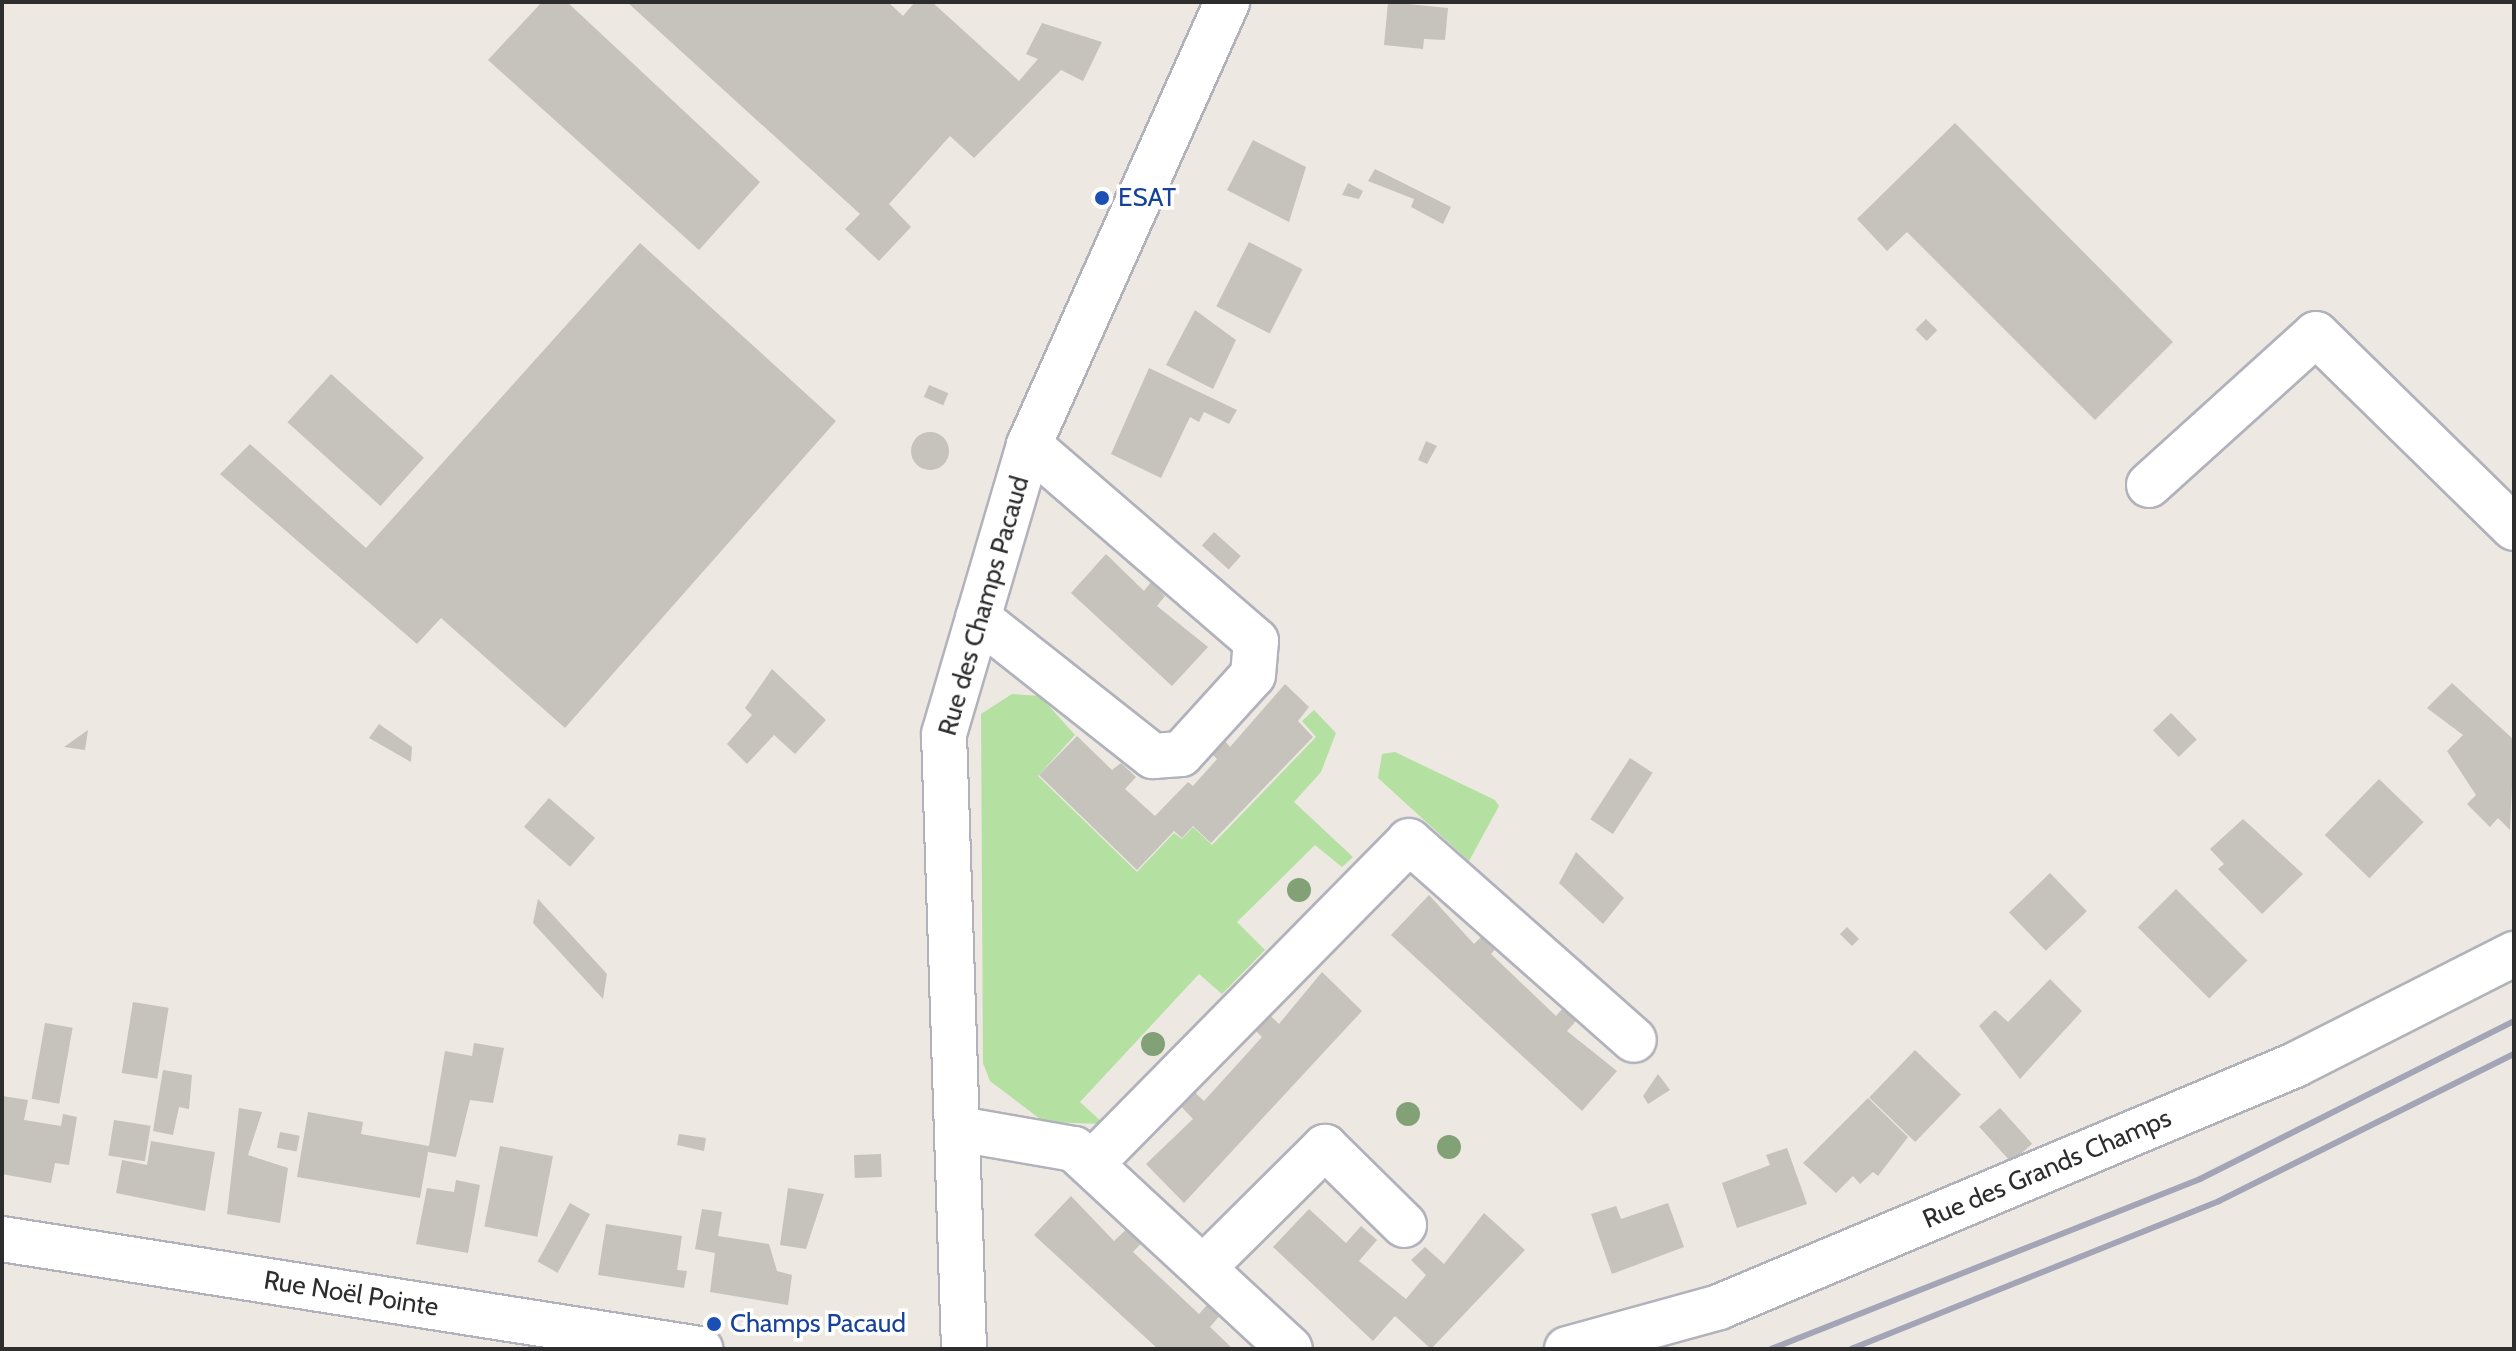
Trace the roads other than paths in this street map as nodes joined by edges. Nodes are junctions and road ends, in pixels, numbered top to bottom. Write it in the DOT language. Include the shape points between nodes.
graph roads {
  1 [pos="1227,2"];
  2 [pos="1029,445"];
  3 [pos="2149,485"];
  4 [pos="2514,528"];
  5 [pos="978,618"];
  6 [pos="2514,954"];
  7 [pos="1634,1040"];
  8 [pos="959,1129"];
  9 [pos="1091,1164"];
  10 [pos="1404,1225"];
  11 [pos="2,1239"];
  12 [pos="1203,1268"];
  13 [pos="700,1349"];
  14 [pos="964,1349"];
  15 [pos="1290,1349"];
  16 [pos="1567,1349"];
  1 -- 2 [label="street, Rue des Champs Pacaud"];
  2 -- 5 [label="street, Rue des Champs Pacaud"];
  2 -- 5 [label="street" via="1256,641 1253,675 1181,754 1153,756"];
  3 -- 4 [label="street" via="2316,334"];
  5 -- 8 [label="street, Rue des Champs Pacaud" via="944,734"];
  6 -- 16 [label="street, Rue des Grands Champs" via="2295,1065 1762,1289"];
  7 -- 9 [label="street" via="1409,841"];
  8 -- 9 [label="street" via="1074,1149"];
  8 -- 14 [label="street, Rue des Champs Pacaud"];
  9 -- 12 [label="street"];
  10 -- 12 [label="street" via="1325,1147"];
  11 -- 13 [label="street, Rue Noël Pointe"];
  12 -- 15 [label="street"];
}
